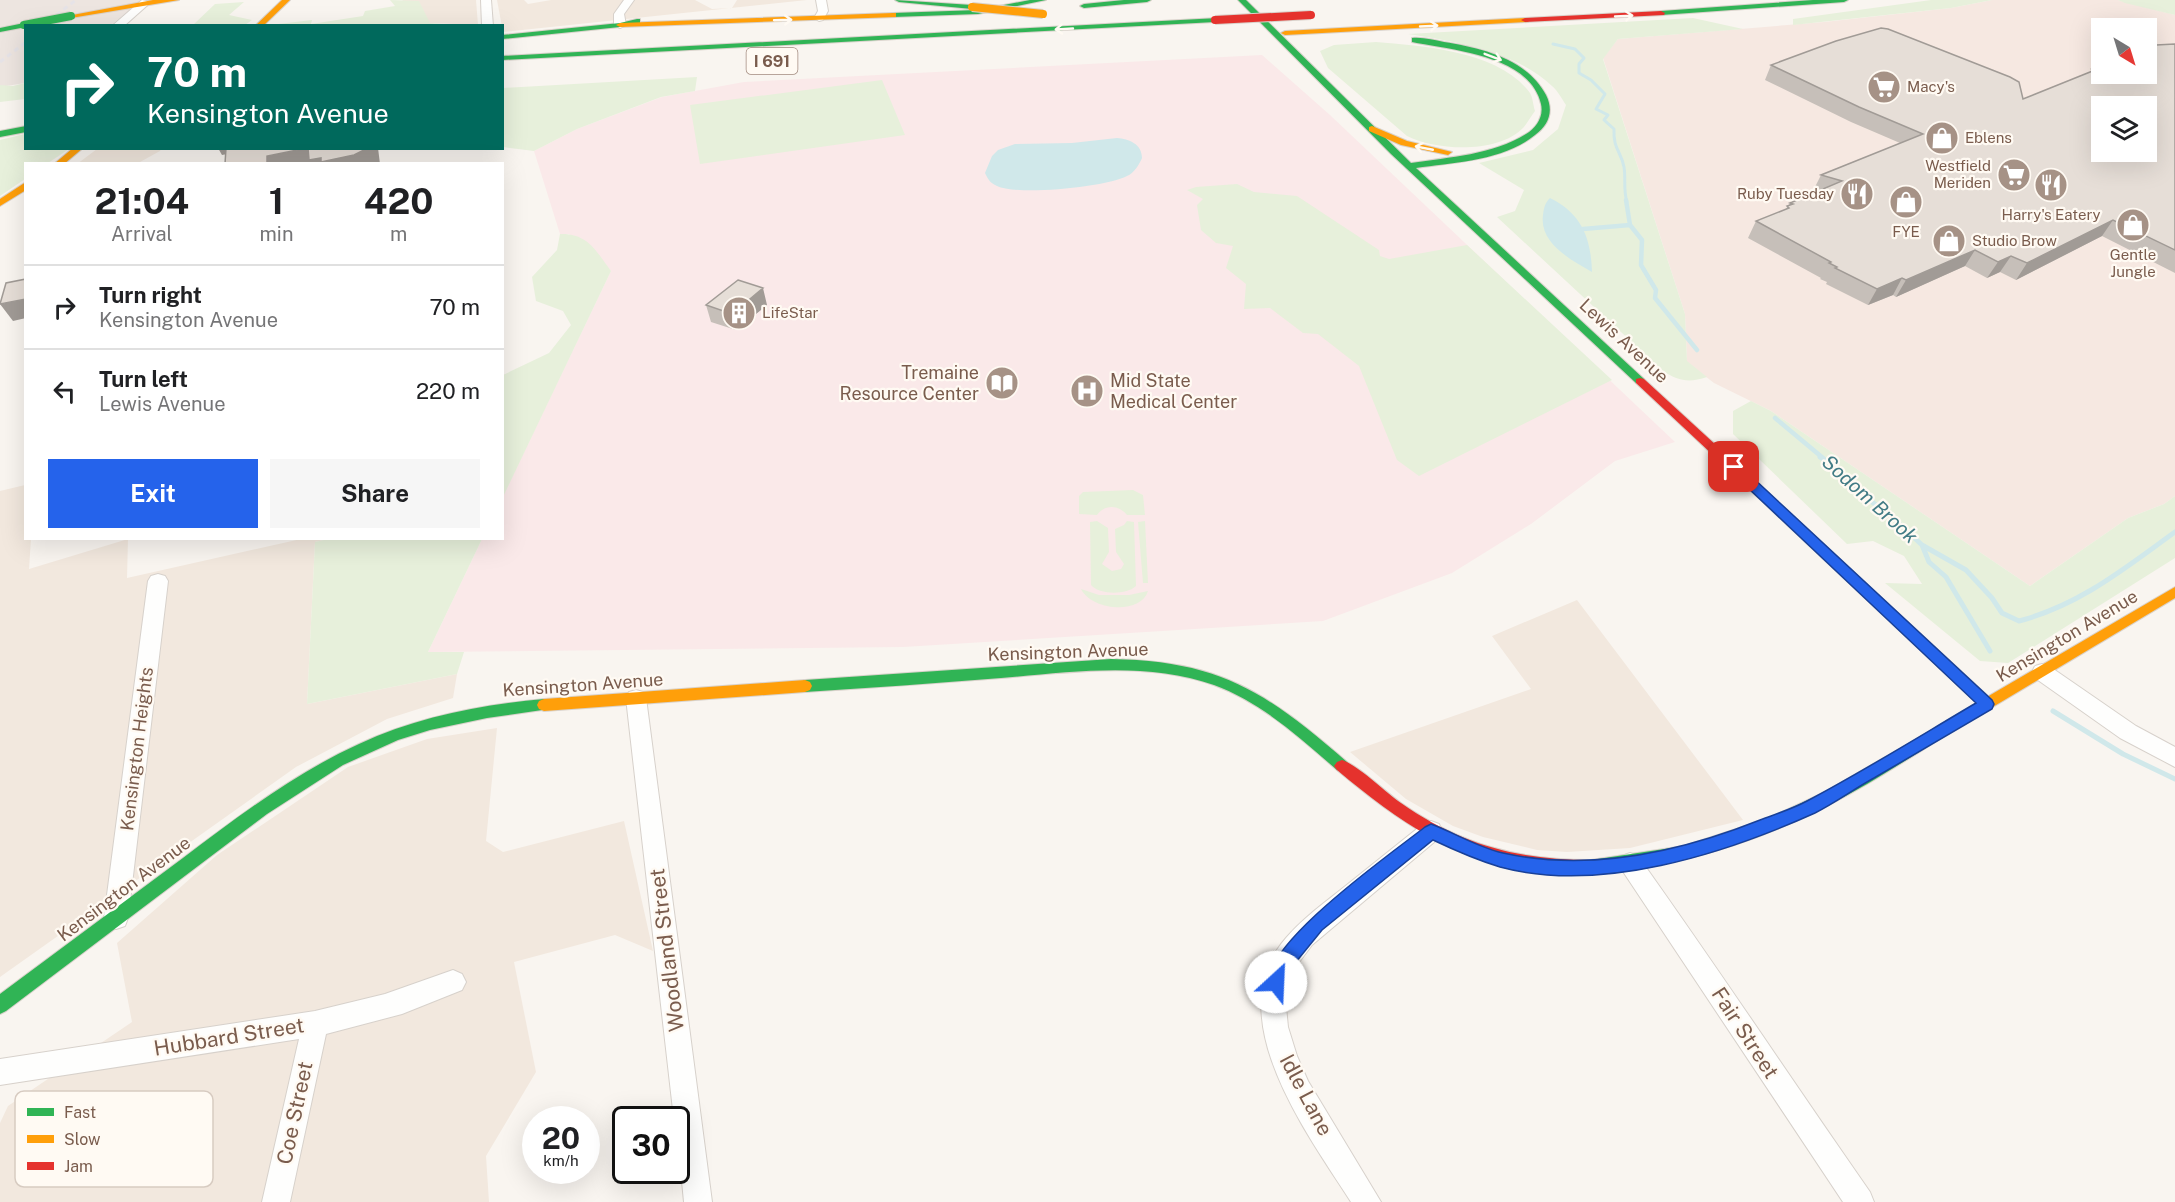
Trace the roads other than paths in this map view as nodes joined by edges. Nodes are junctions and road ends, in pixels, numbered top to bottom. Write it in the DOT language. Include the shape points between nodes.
graph roads {
  1 [pos="170,0"];
  2 [pos="176,0"];
  3 [pos="286,0"];
  4 [pos="486,0"];
  5 [pos="629,0"];
  6 [pos="899,0"];
  7 [pos="1147,0"];
  8 [pos="1242,0"];
  9 [pos="1844,0"];
  10 [pos="146,2"];
  11 [pos="824,6"];
  12 [pos="1072,7"];
  13 [pos="1046,8"];
  14 [pos="1316,15"];
  15 [pos="1209,20"];
  16 [pos="29,24"];
  17 [pos="119,24"];
  18 [pos="260,24"];
  19 [pos="488,24"];
  20 [pos="24,25"];
  21 [pos="620,25"];
  22 [pos="0,30"];
  23 [pos="1262,34"];
  24 [pos="1330,34"];
  25 [pos="504,36"];
  26 [pos="517,57"];
  27 [pos="504,58"];
  28 [pos="24,119"];
  29 [pos="0,123"];
  30 [pos="24,129"];
  31 [pos="1372,129"];
  32 [pos="0,134"];
  33 [pos="77,150"];
  34 [pos="1480,153"];
  35 [pos="60,162"];
  36 [pos="1410,166"];
  37 [pos="24,186"];
  38 [pos="0,203"];
  39 [pos="158,581"];
  40 [pos="2175,592"];
  41 [pos="2043,672"];
  42 [pos="636,698"];
  43 [pos="1987,704"];
  44 [pos="2175,758"];
  45 [pos="1431,831"];
  46 [pos="1630,863"];
  47 [pos="116,918"];
  48 [pos="453,982"];
  49 [pos="0,1005"];
  50 [pos="315,1024"];
  51 [pos="0,1072"];
  52 [pos="276,1202"];
  53 [pos="698,1202"];
  54 [pos="1366,1202"];
  55 [pos="1860,1202"];
  1 -- 2 [label="main road"];
  1 -- 10 [label="main road"];
  3 -- 18 [label="main road"];
  4 -- 19 [label="street"];
  5 -- 21 [label="street" via="619,14"];
  6 -- 13 [label="main road, bridge" via="972,7"];
  7 -- 12 [label="main road"];
  8 -- 31 [label="main road, Lewis Avenue"];
  24 -- 9 [label="main road, one-way"];
  10 -- 16 [label="main road, bridge"];
  10 -- 17 [label="street"];
  11 -- 13 [label="main road" via="985,11"];
  11 -- 21 [label="main road"];
  13 -- 15 [label="main road" via="1125,20"];
  13 -- 26 [label="main road" via="867,27 548,51"];
  14 -- 15 [label="main road, I 691, bridge"];
  15 -- 26 [label="main road, I 691, one-way"];
  20 -- 22 [label="main road"];
  21 -- 25 [label="main road"];
  23 -- 24 [label="main road"];
  24 -- 34 [label="main road, one-way" via="1458,47 1498,59 1528,76 1546,101 1543,123 1519,142"];
  26 -- 27 [label="main road, I 691"];
  28 -- 29 [label="main road"];
  30 -- 32 [label="main road"];
  34 -- 31 [label="main road, one-way" via="1414,146"];
  31 -- 36 [label="main road, Lewis Avenue"];
  33 -- 35 [label="main road"];
  34 -- 36 [label="main road"];
  36 -- 43 [label="main road, Lewis Avenue"];
  37 -- 38 [label="main road"];
  39 -- 47 [label="street, Kensington Heights"];
  40 -- 41 [label="main road, Kensington Avenue"];
  41 -- 43 [label="main road, Kensington Avenue"];
  41 -- 44 [label="street" via="2128,732"];
  42 -- 45 [label="main road, Kensington Avenue" via="1082,666 1158,666 1192,672 1252,696 1396,809"];
  42 -- 47 [label="main road, Kensington Avenue" via="496,709 377,740 293,787"];
  42 -- 53 [label="street, Woodland Street"];
  43 -- 46 [label="main road, Kensington Avenue" via="1810,807 1729,840"];
  45 -- 46 [label="main road, Kensington Avenue" via="1502,860 1538,866 1580,868"];
  45 -- 54 [label="street, Idle Lane" via="1316,925 1296,946 1279,969 1274,996 1275,1027 1286,1064"];
  46 -- 55 [label="street, Fair Street"];
  47 -- 49 [label="main road, Kensington Avenue"];
  48 -- 50 [label="street, Hubbard Street" via="406,1002"];
  50 -- 51 [label="street, Hubbard Street"];
  50 -- 52 [label="street, Coe Street"];
}
